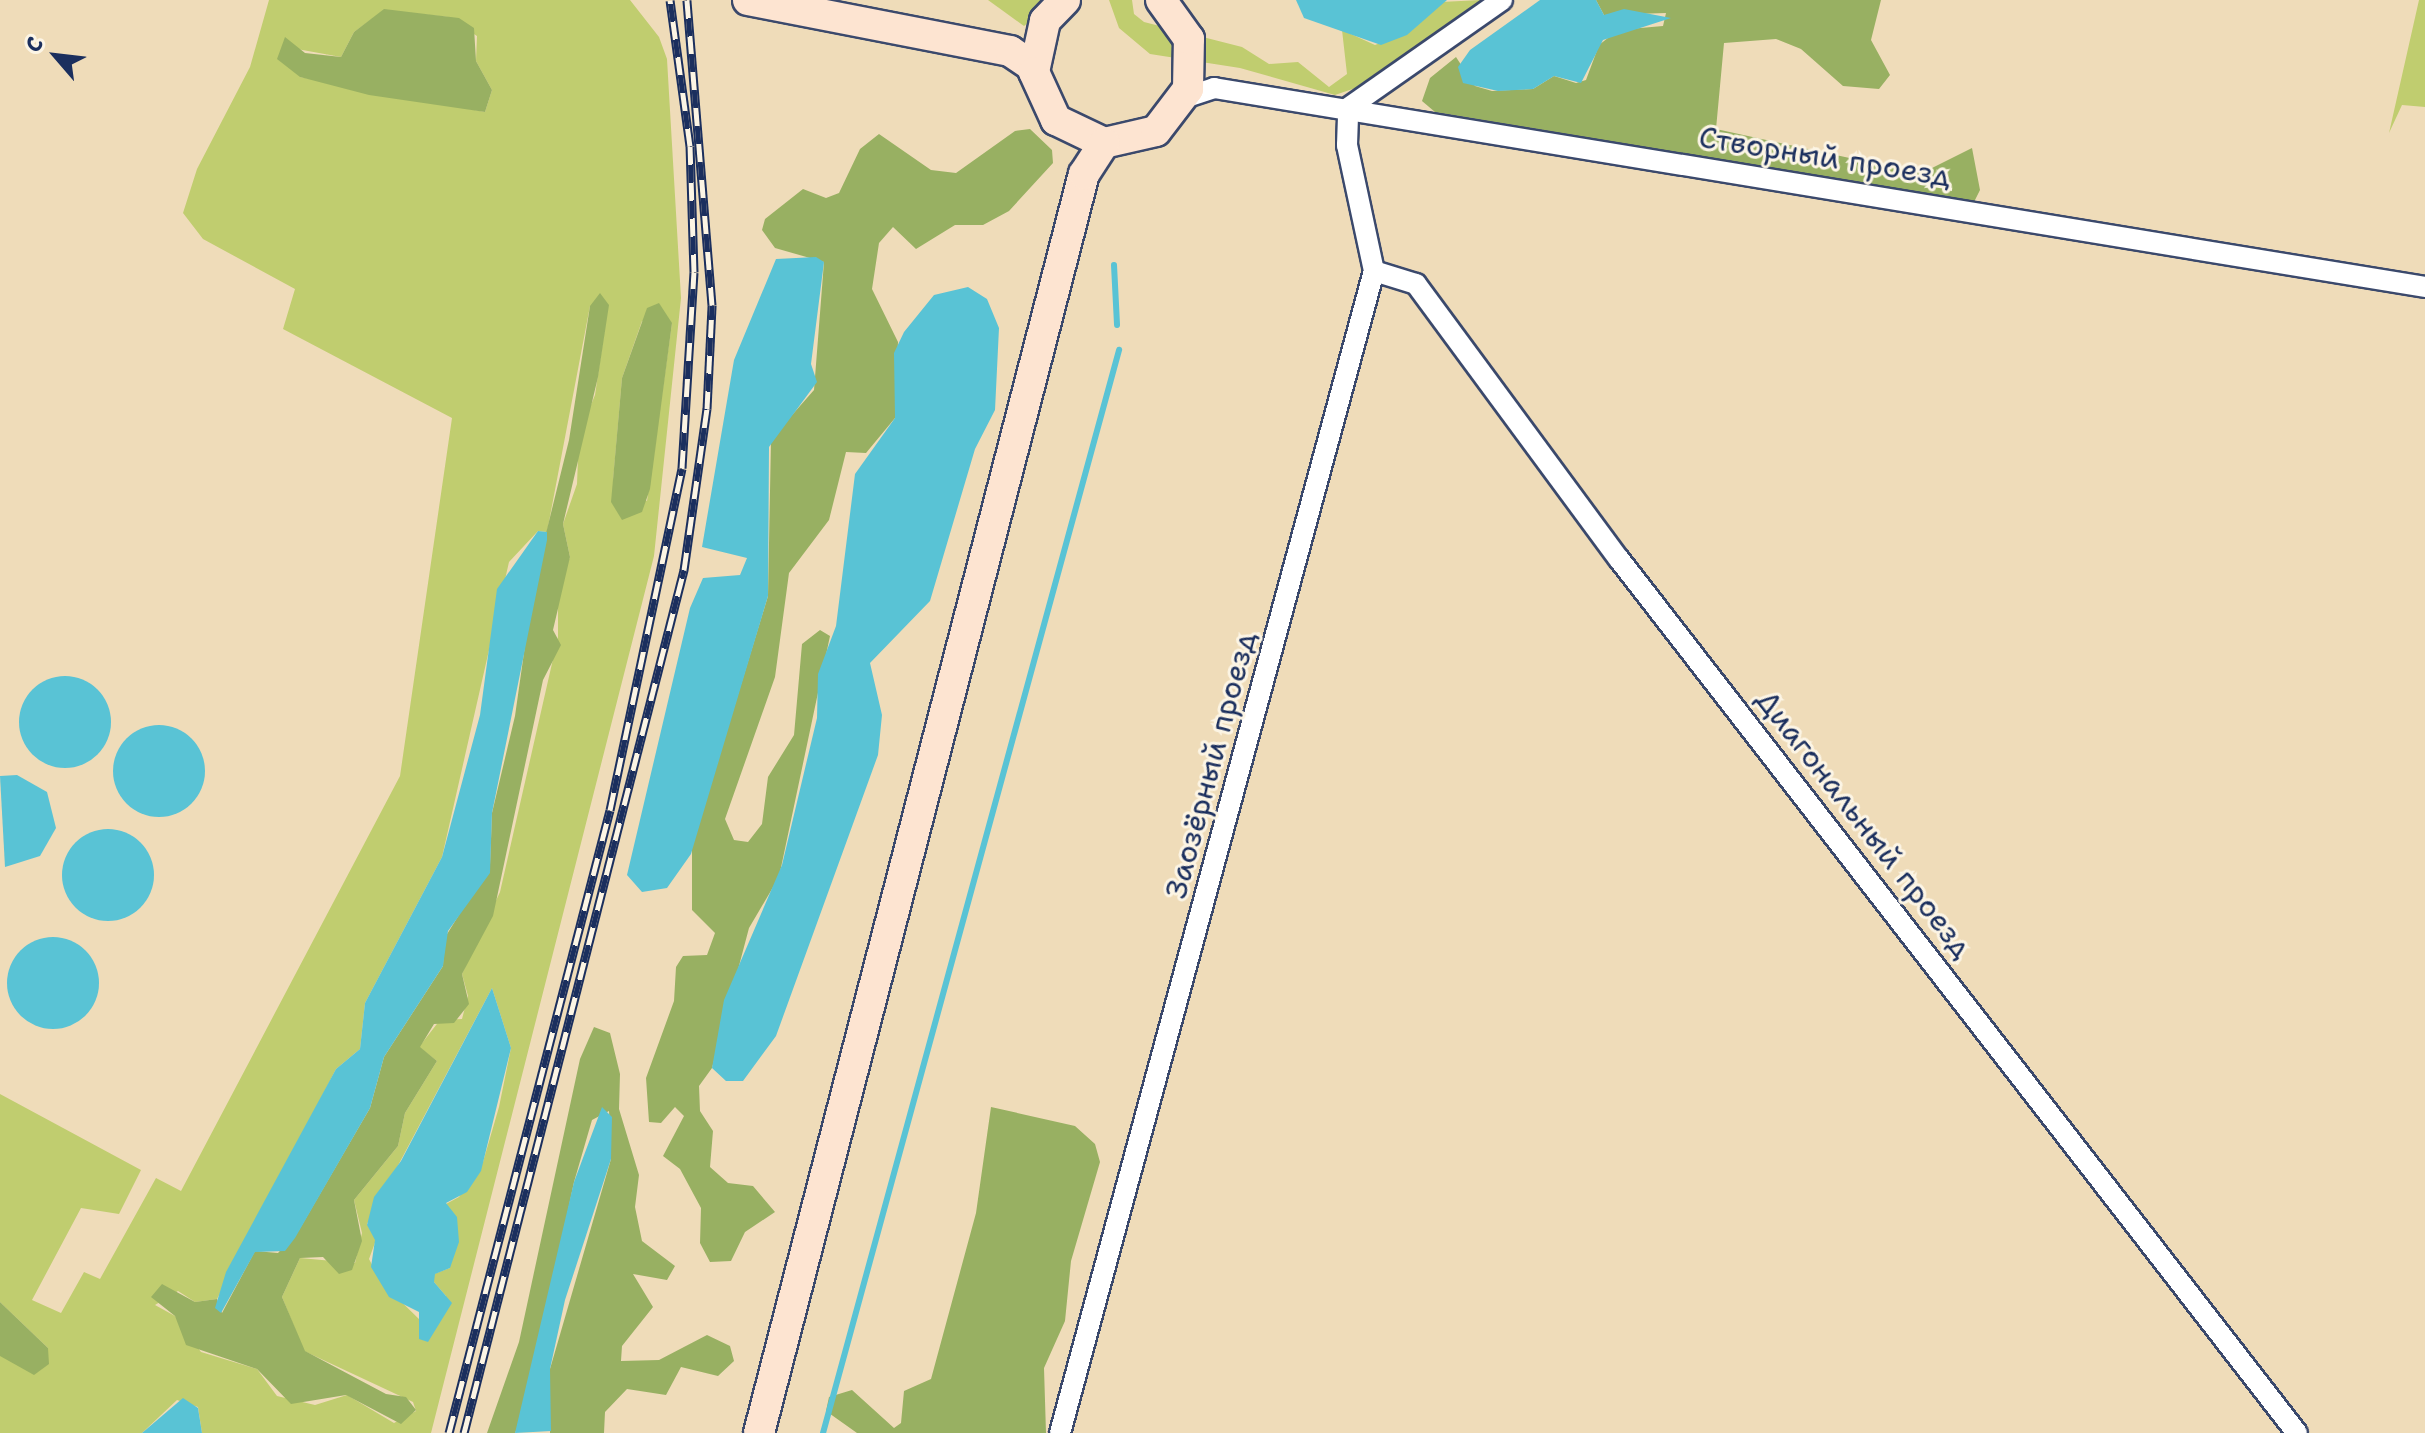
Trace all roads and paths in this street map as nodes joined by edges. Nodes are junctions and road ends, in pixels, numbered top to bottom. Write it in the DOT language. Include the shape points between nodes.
graph roads {
  1 [pos="748,0"];
  2 [pos="1065,0"];
  3 [pos="1161,0"];
  4 [pos="1502,0"];
  5 [pos="1027,52"];
  6 [pos="1203,78"];
  7 [pos="1348,108"];
  8 [pos="1091,139"];
  9 [pos="1374,271"];
  10 [pos="2425,287"];
  11 [pos="759,1433"];
  12 [pos="1060,1433"];
  13 [pos="2297,1433"];
  1 -- 5 [label="main road"];
  2 -- 5 [label="main road"];
  3 -- 6 [label="main road" via="1189,39"];
  4 -- 7 [label="street"];
  5 -- 8 [label="main road" via="1041,98"];
  6 -- 7 [label="street, Створный проезд"];
  6 -- 8 [label="main road" via="1156,131"];
  7 -- 9 [label="street, Заозёрный проезд" via="1347,145"];
  7 -- 10 [label="street, Створный проезд"];
  8 -- 11 [label="main road"];
  9 -- 12 [label="street, Заозёрный проезд"];
  9 -- 13 [label="street, Диагональный проезд" via="1416,284 1619,559"];
}
